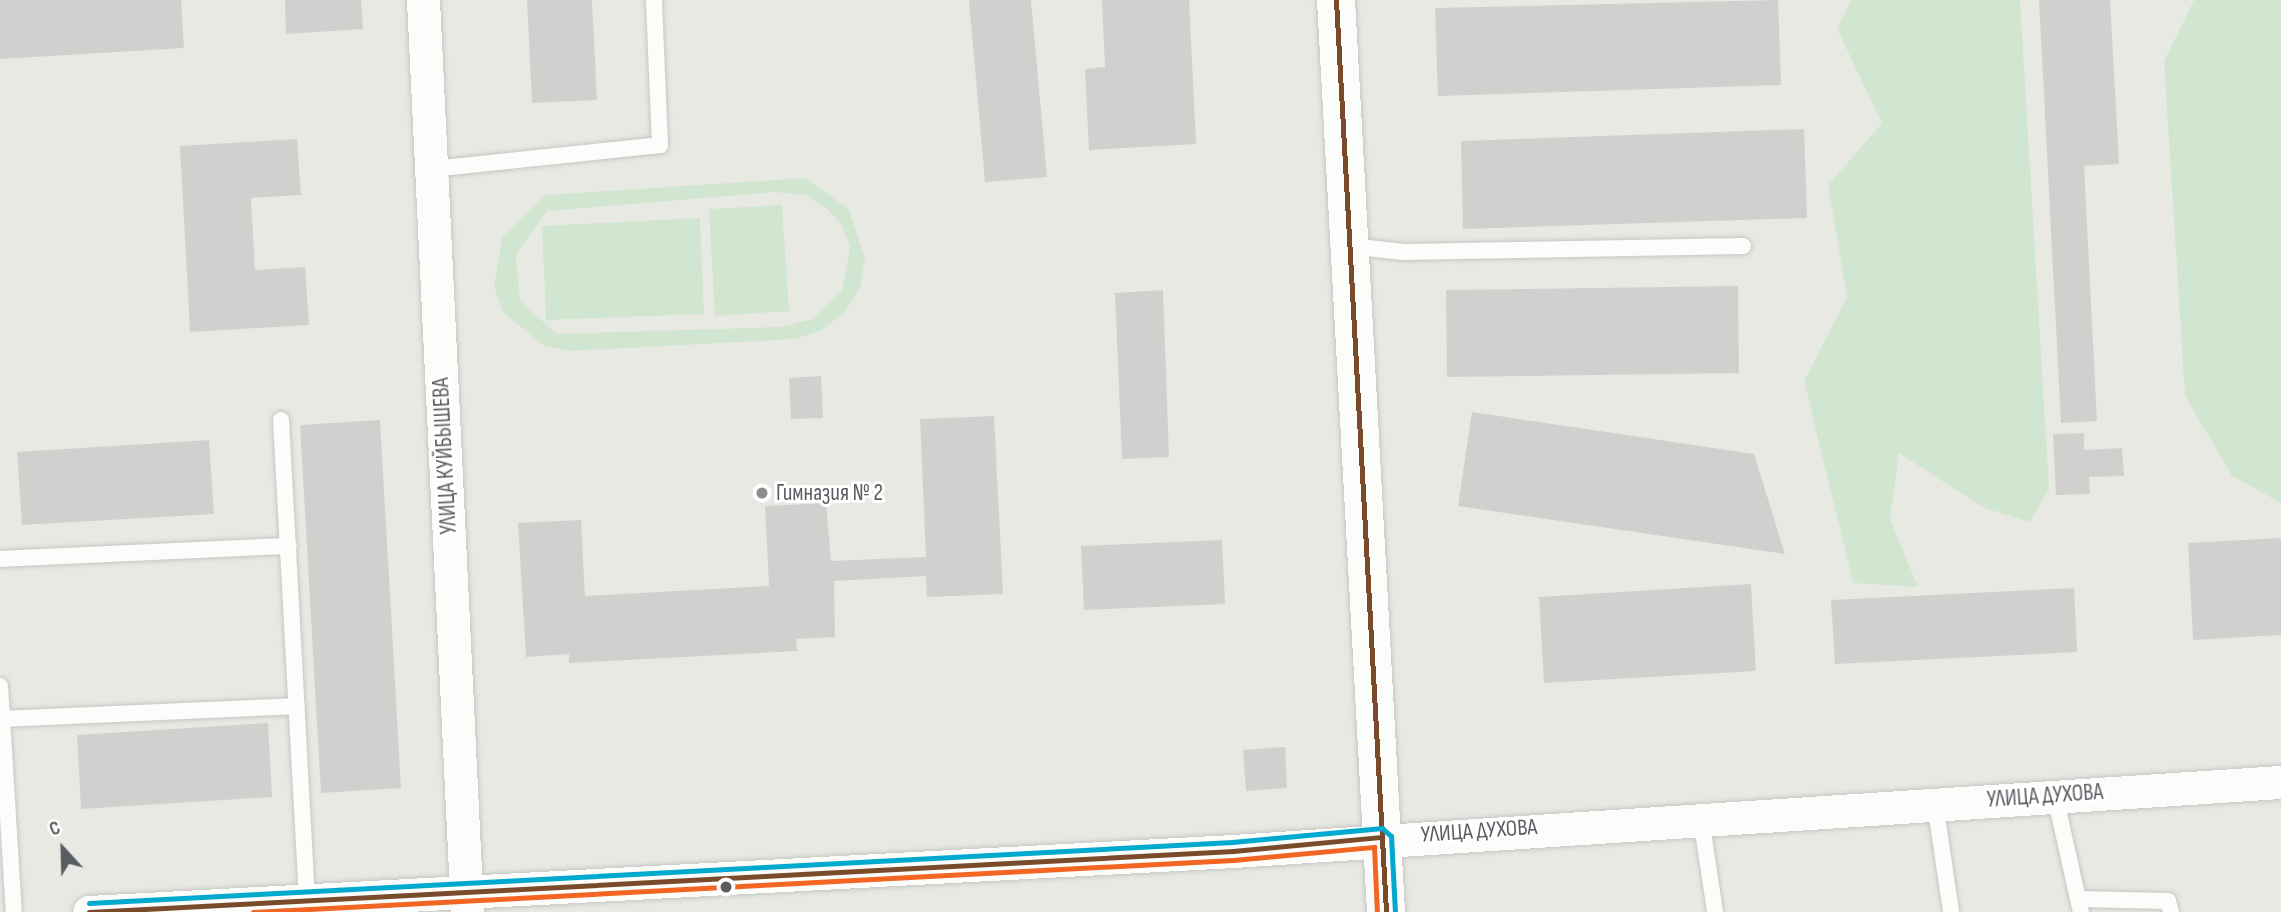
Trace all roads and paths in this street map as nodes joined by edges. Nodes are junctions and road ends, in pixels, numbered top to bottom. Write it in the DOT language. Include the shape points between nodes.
graph roads {
  1 [pos="424,0"];
  2 [pos="654,0"];
  3 [pos="1336,0"];
  4 [pos="432,169"];
  5 [pos="1348,245"];
  6 [pos="1743,246"];
  7 [pos="281,420"];
  8 [pos="289,546"];
  9 [pos="0,559"];
  10 [pos="0,686"];
  11 [pos="297,706"];
  12 [pos="2,719"];
  13 [pos="2281,782"];
  14 [pos="2055,796"];
  15 [pos="1935,803"];
  16 [pos="1702,818"];
  17 [pos="1382,837"];
  18 [pos="467,902"];
  19 [pos="2080,905"];
  20 [pos="308,906"];
  21 [pos="14,912"];
  22 [pos="89,912"];
  23 [pos="1387,912"];
  24 [pos="1715,912"];
  25 [pos="1951,912"];
  26 [pos="2171,912"];
  1 -- 4 [label="street, УЛИЦА КУЙБЫШЕВА"];
  2 -- 4 [label="lane" via="660,145"];
  3 -- 5 [label="main road"];
  4 -- 18 [label="street, УЛИЦА КУЙБЫШЕВА"];
  5 -- 6 [label="lane" via="1404,252"];
  5 -- 17 [label="main road"];
  7 -- 8 [label="lane"];
  8 -- 9 [label="lane"];
  8 -- 11 [label="lane"];
  10 -- 12 [label="lane"];
  11 -- 12 [label="lane"];
  11 -- 20 [label="lane"];
  12 -- 21 [label="lane"];
  13 -- 14 [label="street, УЛИЦА ДУХОВА"];
  14 -- 15 [label="street, УЛИЦА ДУХОВА"];
  14 -- 19 [label="lane"];
  15 -- 16 [label="street, УЛИЦА ДУХОВА"];
  15 -- 25 [label="lane"];
  16 -- 17 [label="street, УЛИЦА ДУХОВА"];
  16 -- 24 [label="lane"];
  17 -- 18 [label="street, УЛИЦА ДУХОВА"];
  17 -- 23 [label="main road"];
  18 -- 20 [label="street, УЛИЦА ДУХОВА"];
  19 -- 26 [label="lane" via="2168,901"];
  20 -- 22 [label="street, УЛИЦА ДУХОВА"];
}
